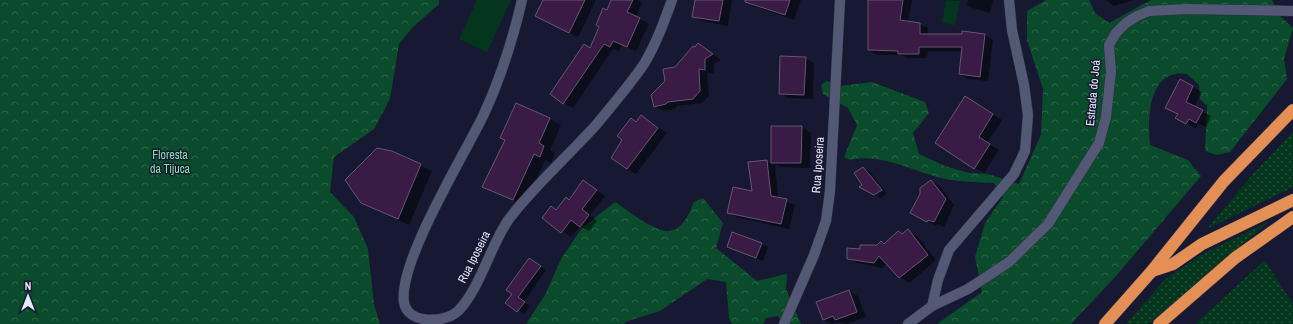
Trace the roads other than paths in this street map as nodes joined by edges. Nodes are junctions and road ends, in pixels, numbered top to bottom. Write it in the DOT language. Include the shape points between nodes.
graph roads {
  1 [pos="522,0"];
  2 [pos="672,0"];
  3 [pos="840,0"];
  4 [pos="1009,0"];
  5 [pos="1293,11"];
  6 [pos="1293,110"];
  7 [pos="1293,200"];
  8 [pos="1293,216"];
  9 [pos="1151,272"];
  10 [pos="932,306"];
  11 [pos="784,324"];
  12 [pos="908,324"];
  13 [pos="1105,324"];
  14 [pos="1159,324"];
  1 -- 2 [label="street, Rua Iposeira" via="505,63 484,115 436,208 405,282 404,303 410,314 423,320 443,318 458,311 473,290 508,220 541,181 596,124 643,64 662,27"];
  3 -- 11 [label="street, Rua Iposeira" via="830,191 826,221"];
  4 -- 10 [label="street" via="1028,115 1025,151 1014,174 949,250"];
  5 -- 10 [label="street, Estrada do Joá" via="1149,11 1126,24 1116,33 1109,45 1111,72 1103,133 1066,198 1048,224 1009,262 968,289"];
  6 -- 9 [label="highway" via="1224,181"];
  7 -- 9 [label="highway" via="1202,244 1173,264"];
  8 -- 14 [label="highway" via="1235,258"];
  9 -- 13 [label="highway"];
  10 -- 12 [label="street, Estrada do Joá"];
}
